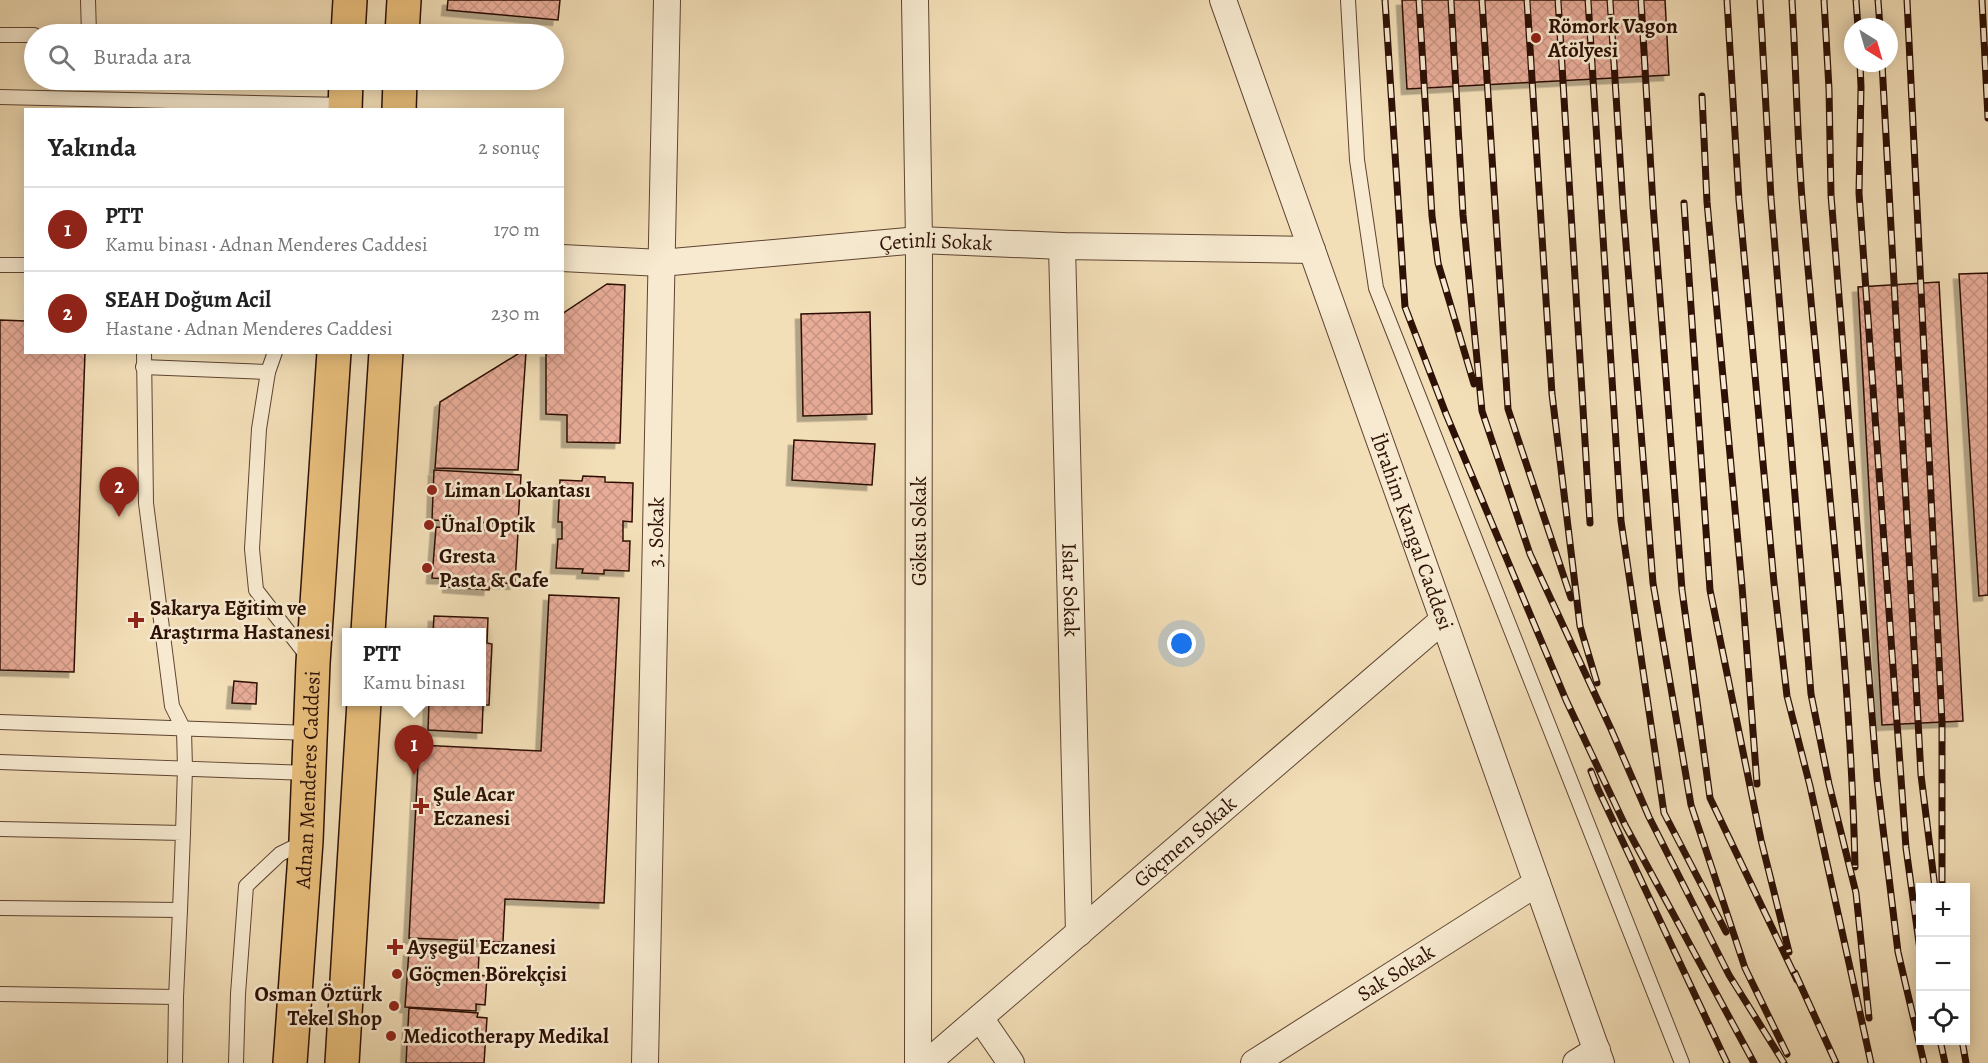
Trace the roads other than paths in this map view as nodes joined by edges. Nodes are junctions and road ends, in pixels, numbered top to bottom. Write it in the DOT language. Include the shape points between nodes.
graph roads {
  1 [pos="88,0"];
  2 [pos="350,0"];
  3 [pos="404,0"];
  4 [pos="667,0"];
  5 [pos="915,0"];
  6 [pos="1224,0"];
  7 [pos="1348,0"];
  8 [pos="89,24"];
  9 [pos="349,24"];
  10 [pos="403,24"];
  11 [pos="0,35"];
  12 [pos="24,35"];
  13 [pos="400,90"];
  14 [pos="0,96"];
  15 [pos="345,98"];
  16 [pos="399,108"];
  17 [pos="919,240"];
  18 [pos="1062,246"];
  19 [pos="1312,250"];
  20 [pos="564,258"];
  21 [pos="661,263"];
  22 [pos="0,265"];
  23 [pos="24,265"];
  24 [pos="144,354"];
  25 [pos="274,354"];
  26 [pos="334,354"];
  27 [pos="386,354"];
  28 [pos="143,367"];
  29 [pos="268,372"];
  30 [pos="1443,620"];
  31 [pos="368,628"];
  32 [pos="313,663"];
  33 [pos="364,706"];
  34 [pos="0,722"];
  35 [pos="184,730"];
  36 [pos="310,733"];
  37 [pos="0,762"];
  38 [pos="185,768"];
  39 [pos="308,773"];
  40 [pos="0,829"];
  41 [pos="183,833"];
  42 [pos="306,841"];
  43 [pos="1537,883"];
  44 [pos="0,908"];
  45 [pos="180,910"];
  46 [pos="1079,933"];
  47 [pos="0,994"];
  48 [pos="176,997"];
  49 [pos="980,1018"];
  50 [pos="1591,1059"];
  51 [pos="176,1063"];
  52 [pos="236,1063"];
  53 [pos="290,1063"];
  54 [pos="342,1063"];
  55 [pos="645,1063"];
  56 [pos="918,1063"];
  57 [pos="927,1063"];
  58 [pos="1011,1063"];
  59 [pos="1254,1063"];
  60 [pos="1682,1063"];
  1 -- 8 [label="lane"];
  2 -- 9 [label="main road"];
  3 -- 10 [label="main road"];
  4 -- 21 [label="street, 3. Sokak"];
  5 -- 17 [label="street, Göksu Sokak"];
  6 -- 19 [label="street, İbrahim Kangal Caddesi"];
  7 -- 60 [label="lane" via="1357,160 1376,288"];
  11 -- 12 [label="lane"];
  13 -- 16 [label="main road"];
  14 -- 15 [label="lane"];
  17 -- 18 [label="street, Çetinli Sokak"];
  17 -- 21 [label="street, Çetinli Sokak"];
  17 -- 56 [label="street, Göksu Sokak"];
  18 -- 19 [label="street, Çetinli Sokak"];
  18 -- 46 [label="street, Islar Sokak"];
  19 -- 30 [label="street, İbrahim Kangal Caddesi"];
  20 -- 21 [label="street, Çetinli Sokak"];
  21 -- 55 [label="street, 3. Sokak"];
  22 -- 23 [label="lane"];
  24 -- 28 [label="lane"];
  25 -- 29 [label="lane"];
  26 -- 32 [label="main road, Adnan Menderes Caddesi"];
  27 -- 31 [label="main road"];
  28 -- 29 [label="lane"];
  28 -- 35 [label="lane" via="146,503 172,706"];
  29 -- 32 [label="lane" via="259,429 252,549 256,590"];
  30 -- 43 [label="street, İbrahim Kangal Caddesi"];
  30 -- 46 [label="street, Göçmen Sokak"];
  32 -- 36 [label="main road, Adnan Menderes Caddesi"];
  33 -- 54 [label="main road"];
  34 -- 35 [label="lane"];
  35 -- 36 [label="lane"];
  35 -- 38 [label="lane"];
  36 -- 39 [label="main road, Adnan Menderes Caddesi"];
  37 -- 38 [label="lane"];
  38 -- 39 [label="lane"];
  38 -- 41 [label="lane"];
  39 -- 42 [label="main road, Adnan Menderes Caddesi"];
  40 -- 41 [label="lane"];
  41 -- 45 [label="lane"];
  42 -- 52 [label="lane" via="280,854 246,886"];
  42 -- 53 [label="main road, Adnan Menderes Caddesi"];
  43 -- 50 [label="street, İbrahim Kangal Caddesi"];
  43 -- 59 [label="street, Sak Sokak"];
  44 -- 45 [label="lane"];
  45 -- 48 [label="lane"];
  46 -- 49 [label="street, Göçmen Sokak"];
  47 -- 48 [label="lane"];
  48 -- 51 [label="lane"];
  49 -- 57 [label="street, Göçmen Sokak"];
  49 -- 58 [label="street"];
}
